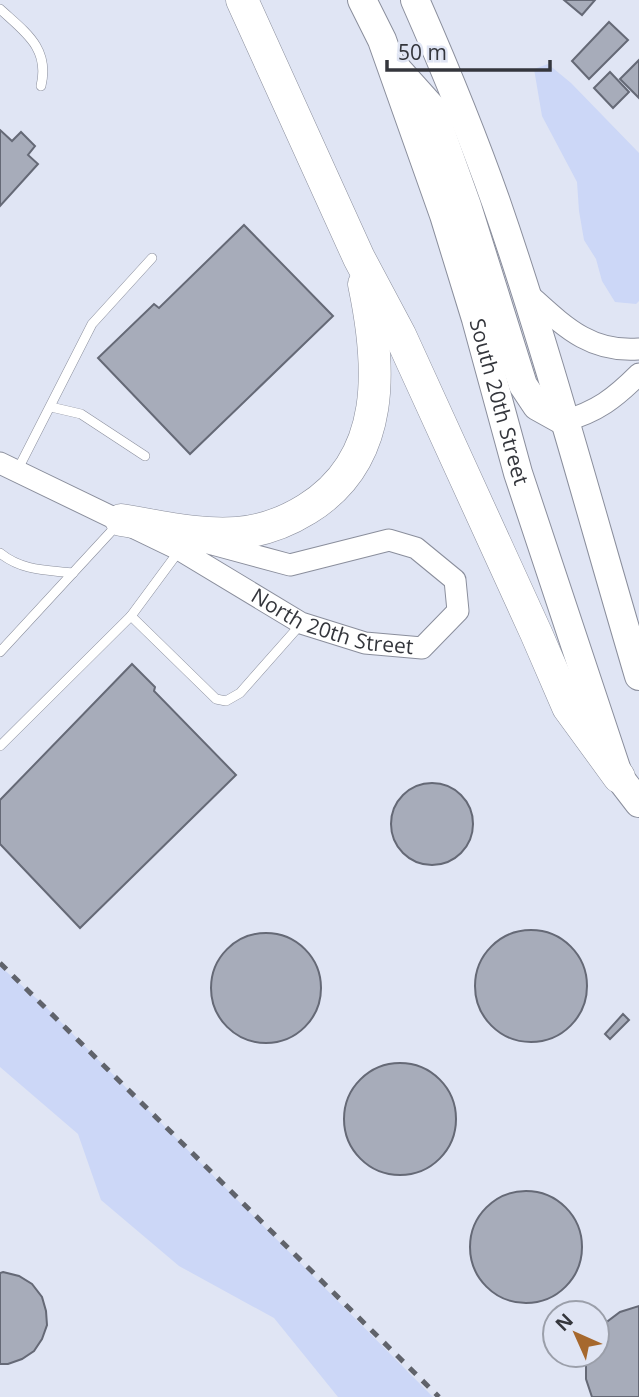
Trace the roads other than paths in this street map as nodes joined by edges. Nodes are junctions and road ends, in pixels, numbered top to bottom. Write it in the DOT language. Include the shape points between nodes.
graph roads {
  1 [pos="242,0"];
  2 [pos="362,0"];
  3 [pos="415,0"];
  4 [pos="0,9"];
  5 [pos="388,60"];
  6 [pos="41,86"];
  7 [pos="152,257"];
  8 [pos="359,258"];
  9 [pos="526,292"];
  10 [pos="639,349"];
  11 [pos="639,373"];
  12 [pos="51,407"];
  13 [pos="564,421"];
  14 [pos="145,456"];
  15 [pos="8,467"];
  16 [pos="121,520"];
  17 [pos="180,550"];
  18 [pos="0,553"];
  19 [pos="73,573"];
  20 [pos="131,617"];
  21 [pos="302,623"];
  22 [pos="0,652"];
  23 [pos="639,676"];
  24 [pos="0,746"];
  25 [pos="619,777"];
  26 [pos="639,803"];
  1 -- 8 [label="highway"];
  2 -- 5 [label="main road, South 20th Street"];
  3 -- 9 [label="main road" via="495,199"];
  4 -- 6 [label="lane" via="38,46 44,74"];
  5 -- 13 [label="main road" via="432,108 523,385 537,405"];
  5 -- 25 [label="main road, South 20th Street" via="444,215 518,473"];
  7 -- 12 [label="lane" via="92,324"];
  8 -- 16 [label="highway" via="376,370 373,409 358,452 332,490 296,516 257,531 212,533"];
  8 -- 25 [label="highway" via="400,335 568,708"];
  9 -- 10 [label="street" via="587,341"];
  9 -- 13 [label="main road"];
  11 -- 13 [label="street" via="614,398"];
  12 -- 14 [label="lane" via="81,414"];
  12 -- 15 [label="lane"];
  13 -- 23 [label="main road"];
  15 -- 16 [label="street, North 20th Street"];
  16 -- 17 [label="street, North 20th Street"];
  16 -- 19 [label="lane"];
  16 -- 21 [label="street, North 20th Street" via="290,565 389,540 416,548 455,580 458,611 422,648 365,643"];
  17 -- 20 [label="lane"];
  17 -- 21 [label="street, North 20th Street"];
  18 -- 19 [label="lane" via="30,569"];
  19 -- 22 [label="lane"];
  20 -- 21 [label="lane" via="216,699 226,701 240,693"];
  20 -- 24 [label="lane"];
  25 -- 26 [label="main road, South 20th Street"];
}
